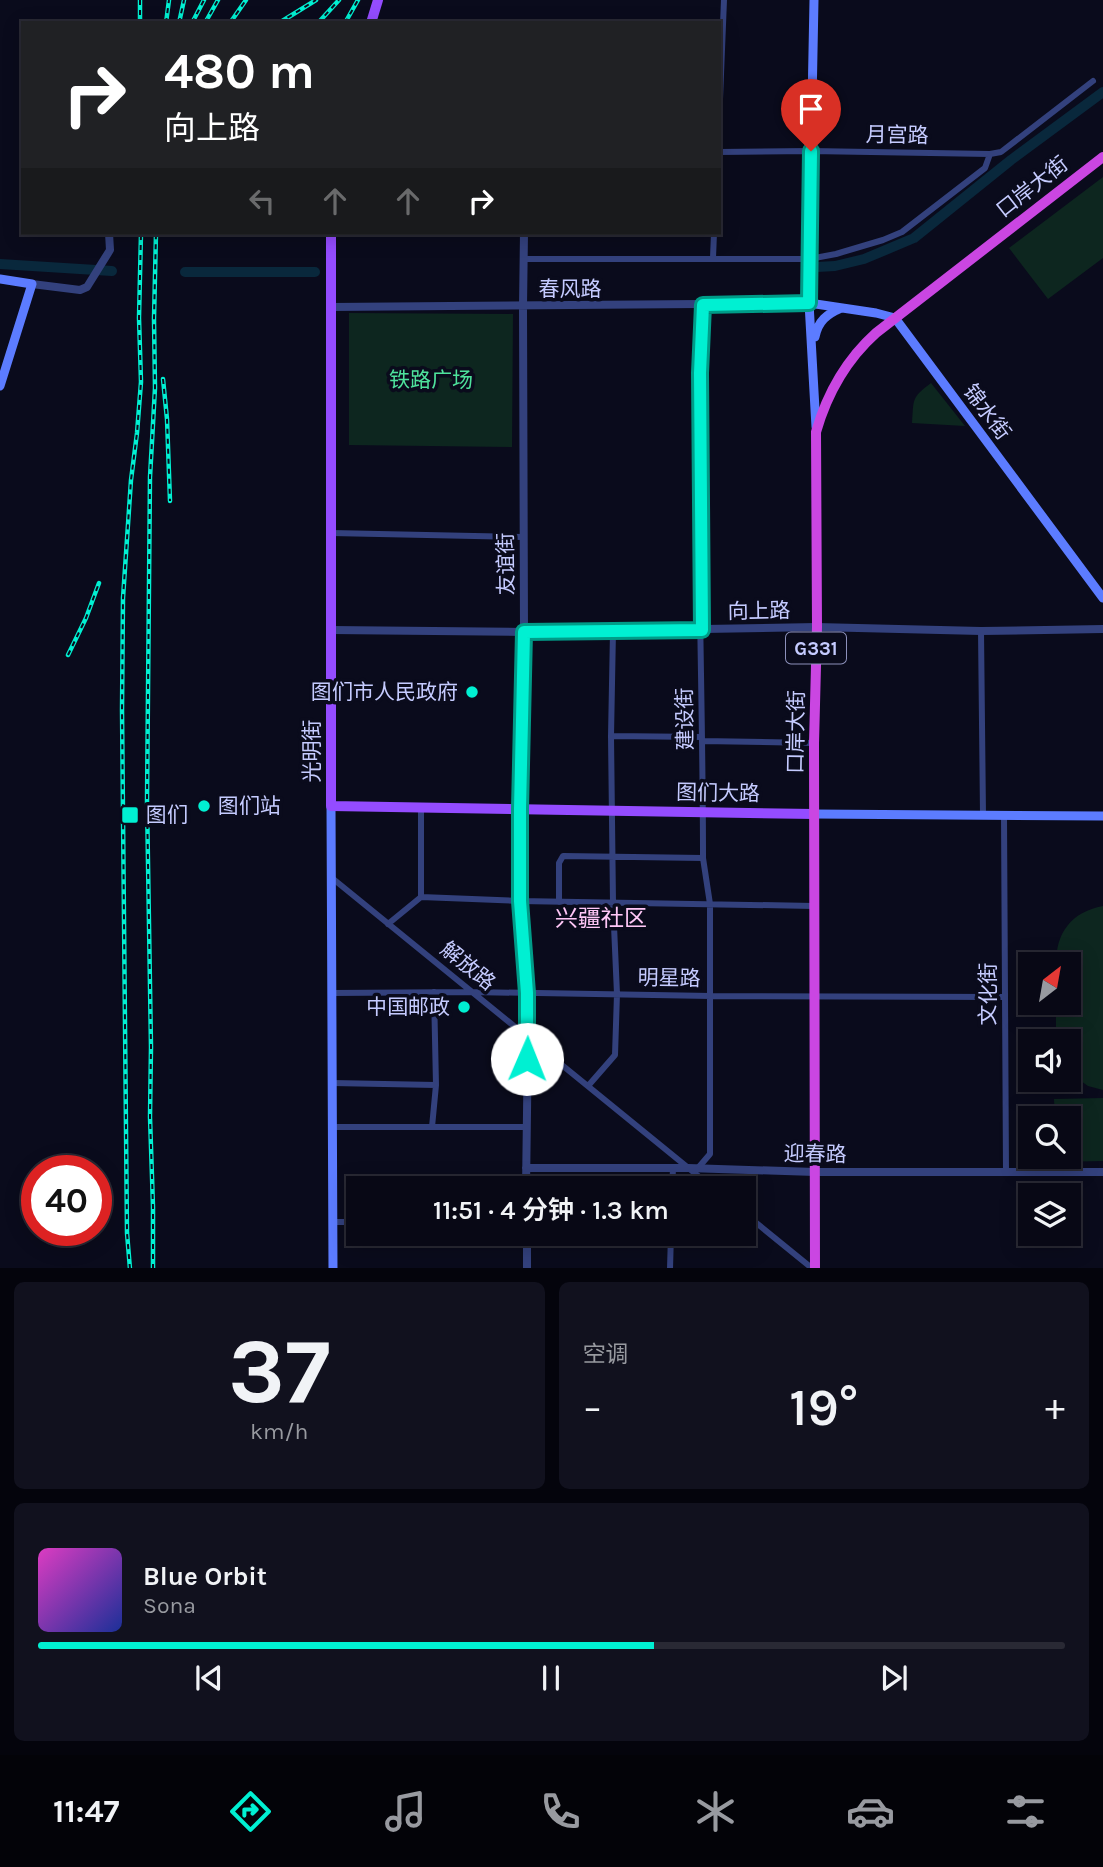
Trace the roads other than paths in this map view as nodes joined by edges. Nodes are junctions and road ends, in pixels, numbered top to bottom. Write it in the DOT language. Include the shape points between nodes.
graph roads {
  1 [pos="378,0"];
  2 [pos="724,0"];
  3 [pos="814,0"];
  4 [pos="372,21"];
  5 [pos="721,74"];
  6 [pos="1093,81"];
  7 [pos="811,151"];
  8 [pos="721,152"];
  9 [pos="990,154"];
  10 [pos="1103,157"];
  11 [pos="109,235"];
  12 [pos="331,235"];
  13 [pos="524,235"];
  14 [pos="714,235"];
  15 [pos="713,258"];
  16 [pos="524,259"];
  17 [pos="809,259"];
  18 [pos="0,279"];
  19 [pos="32,284"];
  20 [pos="809,303"];
  21 [pos="703,305"];
  22 [pos="523,306"];
  23 [pos="331,307"];
  24 [pos="842,308"];
  25 [pos="895,318"];
  26 [pos="812,348"];
  27 [pos="0,386"];
  28 [pos="816,432"];
  29 [pos="331,533"];
  30 [pos="523,537"];
  31 [pos="1103,598"];
  32 [pos="817,627"];
  33 [pos="1103,629"];
  34 [pos="331,630"];
  35 [pos="702,630"];
  36 [pos="613,631"];
  37 [pos="981,631"];
  38 [pos="524,632"];
  39 [pos="611,736"];
  40 [pos="702,739"];
  41 [pos="814,743"];
  42 [pos="331,806"];
  43 [pos="421,807"];
  44 [pos="520,809"];
  45 [pos="612,810"];
  46 [pos="703,812"];
  47 [pos="814,814"];
  48 [pos="982,815"];
  49 [pos="1004,816"];
  50 [pos="1103,816"];
  51 [pos="612,856"];
  52 [pos="703,858"];
  53 [pos="332,877"];
  54 [pos="421,897"];
  55 [pos="520,901"];
  56 [pos="559,902"];
  57 [pos="613,903"];
  58 [pos="710,904"];
  59 [pos="814,906"];
  60 [pos="388,924"];
  61 [pos="434,992"];
  62 [pos="471,992"];
  63 [pos="332,993"];
  64 [pos="527,993"];
  65 [pos="617,994"];
  66 [pos="711,996"];
  67 [pos="814,996"];
  68 [pos="1005,997"];
  69 [pos="528,1037"];
  70 [pos="332,1083"];
  71 [pos="436,1085"];
  72 [pos="588,1086"];
  73 [pos="332,1127"];
  74 [pos="432,1127"];
  75 [pos="526,1127"];
  76 [pos="526,1168"];
  77 [pos="688,1168"];
  78 [pos="698,1168"];
  79 [pos="673,1169"];
  80 [pos="815,1172"];
  81 [pos="1006,1172"];
  82 [pos="1103,1172"];
  83 [pos="526,1176"];
  84 [pos="673,1176"];
  85 [pos="698,1176"];
  86 [pos="333,1222"];
  87 [pos="346,1222"];
  88 [pos="756,1223"];
  89 [pos="527,1246"];
  90 [pos="671,1246"];
  91 [pos="333,1268"];
  92 [pos="527,1268"];
  93 [pos="670,1268"];
  94 [pos="813,1268"];
  95 [pos="814,1268"];
  1 -- 4 [label="main road"];
  2 -- 5 [label="street"];
  3 -- 7 [label="main road"];
  6 -- 9 [label="street" via="1001,152"];
  7 -- 8 [label="street, 月宫路"];
  7 -- 9 [label="street, 月宫路"];
  7 -- 17 [label="main road"];
  9 -- 17 [label="street" via="985,168 902,232"];
  10 -- 25 [label="highway, 口岸大街 / G331"];
  11 -- 19 [label="street" via="110,250 87,287"];
  12 -- 23 [label="main road, 光明街"];
  13 -- 16 [label="street, 友谊街"];
  14 -- 15 [label="street"];
  15 -- 16 [label="street"];
  15 -- 17 [label="street"];
  16 -- 22 [label="street, 友谊街"];
  17 -- 20 [label="main road"];
  18 -- 19 [label="main road"];
  19 -- 27 [label="main road"];
  20 -- 21 [label="street, 春风路"];
  20 -- 24 [label="main road"];
  20 -- 26 [label="main road"];
  21 -- 22 [label="street, 春风路"];
  21 -- 35 [label="street, 建设街"];
  22 -- 23 [label="street, 春风路"];
  22 -- 30 [label="street, 友谊街"];
  23 -- 29 [label="main road, 光明街"];
  24 -- 25 [label="main road"];
  24 -- 26 [label="main road" via="817,327"];
  25 -- 28 [label="highway, 口岸大街 / G331" via="854,355 829,397"];
  25 -- 31 [label="main road, 锦水街"];
  26 -- 28 [label="main road"];
  28 -- 32 [label="highway, 口岸大街 / G331"];
  29 -- 30 [label="street"];
  29 -- 34 [label="main road, 光明街"];
  30 -- 38 [label="street, 友谊街"];
  32 -- 35 [label="street, 向上路"];
  32 -- 37 [label="street, 向上路"];
  32 -- 41 [label="highway, 口岸大街 / G331"];
  33 -- 37 [label="street, 向上路"];
  34 -- 38 [label="street, 向上路"];
  34 -- 42 [label="main road, 光明街"];
  35 -- 36 [label="street, 向上路"];
  35 -- 40 [label="street, 建设街"];
  36 -- 38 [label="street, 向上路"];
  36 -- 39 [label="street"];
  37 -- 48 [label="street"];
  38 -- 44 [label="street, 友谊街"];
  39 -- 40 [label="street"];
  39 -- 45 [label="street"];
  40 -- 41 [label="street"];
  40 -- 46 [label="street, 建设街"];
  41 -- 47 [label="highway, 口岸大街 / G331"];
  42 -- 43 [label="main road, 图们大路"];
  42 -- 53 [label="main road, 光明街"];
  43 -- 44 [label="main road, 图们大路"];
  43 -- 54 [label="street"];
  44 -- 45 [label="main road, 图们大路"];
  44 -- 55 [label="street, 友谊街"];
  45 -- 46 [label="main road, 图们大路"];
  45 -- 51 [label="street"];
  46 -- 47 [label="main road, 图们大路"];
  46 -- 52 [label="street, 建设街"];
  47 -- 48 [label="main road, 图们大路"];
  47 -- 59 [label="highway, 口岸大街 / G331"];
  48 -- 49 [label="main road, 图们大路"];
  49 -- 50 [label="main road, 图们大路"];
  49 -- 68 [label="street, 文化街"];
  51 -- 52 [label="street"];
  51 -- 56 [label="street" via="563,856"];
  51 -- 57 [label="street"];
  52 -- 58 [label="street, 建设街"];
  53 -- 60 [label="street, 解放路"];
  53 -- 63 [label="main road, 光明街"];
  54 -- 55 [label="street"];
  54 -- 60 [label="street"];
  55 -- 56 [label="street"];
  55 -- 64 [label="street, 友谊街"];
  56 -- 57 [label="street"];
  57 -- 58 [label="street"];
  57 -- 65 [label="street"];
  58 -- 59 [label="street"];
  58 -- 66 [label="street, 建设街"];
  59 -- 67 [label="highway, 口岸大街 / G331"];
  60 -- 62 [label="street, 解放路"];
  61 -- 62 [label="street, 明星路"];
  61 -- 63 [label="street, 明星路"];
  61 -- 71 [label="street"];
  62 -- 64 [label="street, 明星路"];
  62 -- 69 [label="street, 解放路"];
  63 -- 70 [label="main road, 光明街"];
  64 -- 65 [label="street, 明星路"];
  64 -- 69 [label="street, 友谊街"];
  65 -- 66 [label="street, 明星路"];
  65 -- 72 [label="street" via="615,1055"];
  66 -- 67 [label="street, 明星路"];
  66 -- 78 [label="street, 建设街" via="710,1154"];
  67 -- 68 [label="street, 明星路"];
  67 -- 80 [label="highway, 口岸大街 / G331"];
  68 -- 81 [label="street, 文化街"];
  69 -- 72 [label="street, 解放路"];
  69 -- 75 [label="street, 友谊街"];
  70 -- 71 [label="street"];
  70 -- 73 [label="main road, 光明街"];
  71 -- 74 [label="street"];
  72 -- 77 [label="street, 解放路"];
  73 -- 74 [label="street"];
  73 -- 86 [label="main road, 光明街"];
  74 -- 75 [label="street"];
  75 -- 76 [label="street, 友谊街"];
  76 -- 79 [label="street, 迎春路"];
  76 -- 83 [label="street, 友谊街"];
  77 -- 78 [label="street, 迎春路"];
  77 -- 79 [label="street, 迎春路"];
  77 -- 85 [label="street, 解放路"];
  78 -- 80 [label="street, 迎春路"];
  79 -- 84 [label="street"];
  80 -- 81 [label="street, 迎春路"];
  80 -- 95 [label="highway, 口岸大街 / G331"];
  81 -- 82 [label="street, 迎春路"];
  86 -- 87 [label="street"];
  86 -- 91 [label="main road, 光明街"];
  88 -- 94 [label="street"];
  89 -- 92 [label="street"];
  90 -- 93 [label="street"];
}
